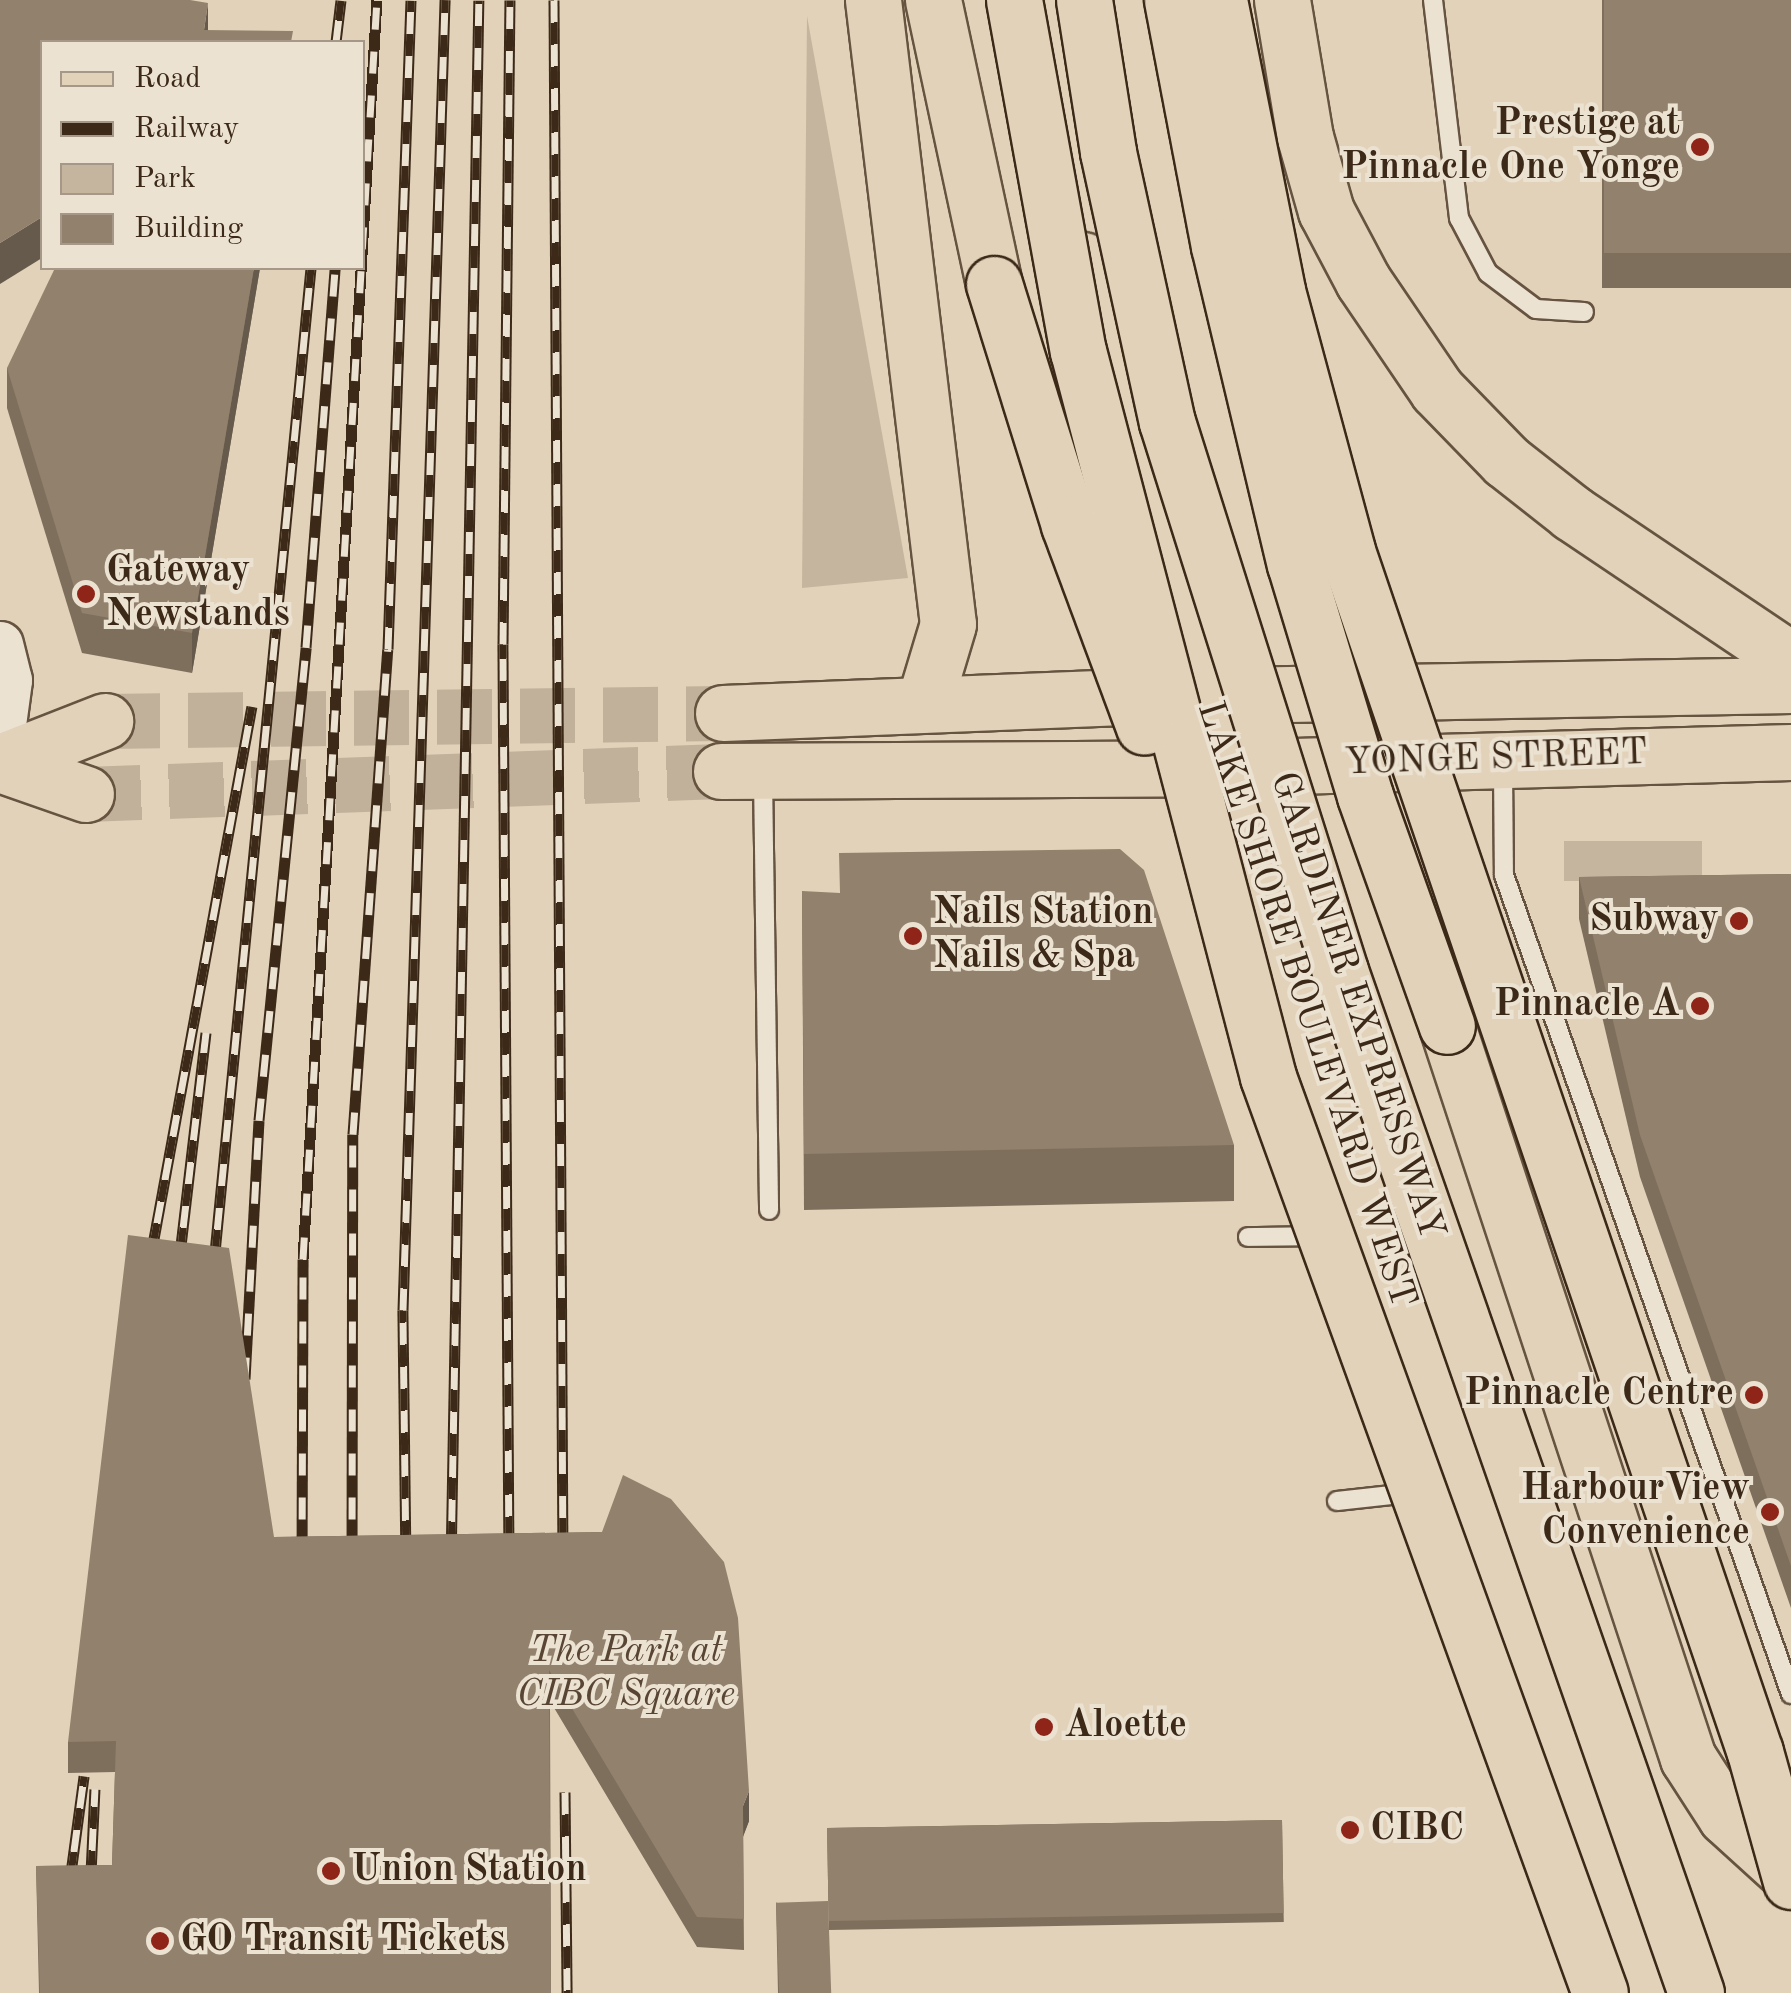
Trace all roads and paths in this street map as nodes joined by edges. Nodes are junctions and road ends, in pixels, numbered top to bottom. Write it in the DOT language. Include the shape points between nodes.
graph roads {
  1 [pos="872,0"];
  2 [pos="934,0"];
  3 [pos="1016,0"];
  4 [pos="1084,0"];
  5 [pos="1172,0"];
  6 [pos="1219,0"];
  7 [pos="1282,0"];
  8 [pos="1433,0"];
  9 [pos="1584,312"];
  10 [pos="0,644"];
  11 [pos="1791,660"];
  12 [pos="1791,686"];
  13 [pos="1202,696"];
  14 [pos="924,704"];
  15 [pos="723,713"];
  16 [pos="105,722"];
  17 [pos="0,747"];
  18 [pos="1791,752"];
  19 [pos="1503,758"];
  20 [pos="0,763"];
  21 [pos="1222,768"];
  22 [pos="742,771"];
  23 [pos="86,794"];
  24 [pos="1268,1077"];
  25 [pos="769,1210"];
  26 [pos="1362,1234"];
  27 [pos="1248,1238"];
  28 [pos="1453,1490"];
  29 [pos="1337,1501"];
  30 [pos="1791,1694"];
  31 [pos="1791,1878"];
  32 [pos="1600,1993"];
  33 [pos="1650,1993"];
  34 [pos="1696,1993"];
  1 -- 14 [label="main road" via="948,624"];
  2 -- 24 [label="main road, bridge" via="994,284 1069,525"];
  3 -- 13 [label="main road, LAKE SHORE BOULEVARD WEST"];
  3 -- 24 [label="main road, bridge" via="1078,351"];
  4 -- 34 [label="main road, GARDINER EXPRESSWAY, bridge" via="1108,152 1167,422 1340,972"];
  5 -- 31 [label="main road, bridge" via="1219,246 1296,564 1365,796 1688,1758 1726,1816"];
  6 -- 31 [label="main road, bridge" via="1276,291 1347,551 1755,1752"];
  7 -- 11 [label="main road" via="1305,136 1326,211 1363,281 1436,390 1506,461 1572,513"];
  8 -- 9 [label="lane" via="1459,218 1488,273 1536,309"];
  10 -- 17 [label="street" via="8,680"];
  12 -- 13 [label="main road, YONGE STREET"];
  13 -- 14 [label="main road, YONGE STREET"];
  13 -- 21 [label="main road, LAKE SHORE BOULEVARD WEST"];
  14 -- 15 [label="main road, YONGE STREET"];
  16 -- 20 [label="main road"];
  18 -- 19 [label="main road, YONGE STREET"];
  19 -- 21 [label="main road, YONGE STREET"];
  19 -- 30 [label="lane" via="1504,875"];
  20 -- 23 [label="main road"];
  21 -- 22 [label="main road, YONGE STREET"];
  21 -- 26 [label="main road, LAKE SHORE BOULEVARD WEST"];
  22 -- 25 [label="lane"];
  24 -- 32 [label="main road, bridge"];
  26 -- 27 [label="lane"];
  26 -- 28 [label="main road, LAKE SHORE BOULEVARD WEST"];
  28 -- 29 [label="lane"];
  28 -- 33 [label="main road, LAKE SHORE BOULEVARD WEST"];
}
